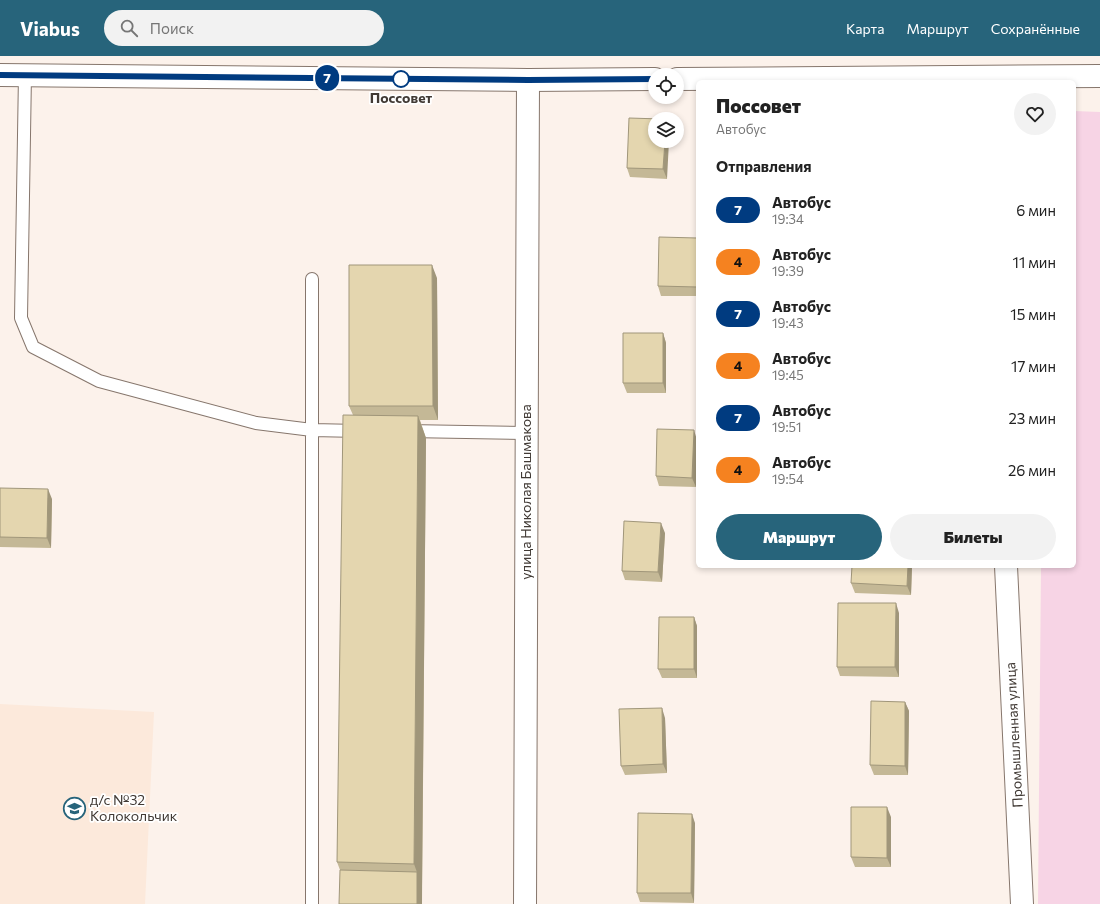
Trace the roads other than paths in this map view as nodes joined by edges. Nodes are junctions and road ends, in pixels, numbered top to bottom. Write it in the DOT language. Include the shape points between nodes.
graph roads {
  1 [pos="25,74"];
  2 [pos="0,75"];
  3 [pos="1100,76"];
  4 [pos="648,79"];
  5 [pos="684,79"];
  6 [pos="999,79"];
  7 [pos="528,80"];
  8 [pos="312,279"];
  9 [pos="312,430"];
  10 [pos="367,431"];
  11 [pos="399,431"];
  12 [pos="526,433"];
  13 [pos="1006,568"];
  14 [pos="312,904"];
  15 [pos="525,904"];
  16 [pos="1022,904"];
  1 -- 2 [label="street"];
  1 -- 7 [label="street"];
  1 -- 9 [label="lane" via="21,318 33,347 99,381 256,423"];
  3 -- 6 [label="street"];
  4 -- 7 [label="street"];
  5 -- 6 [label="street"];
  7 -- 12 [label="street, улица Николая Башмакова"];
  8 -- 9 [label="lane"];
  9 -- 10 [label="lane"];
  9 -- 14 [label="lane"];
  11 -- 12 [label="lane"];
  12 -- 15 [label="street, улица Николая Башмакова"];
  13 -- 16 [label="street, Промышленная улица"];
}
